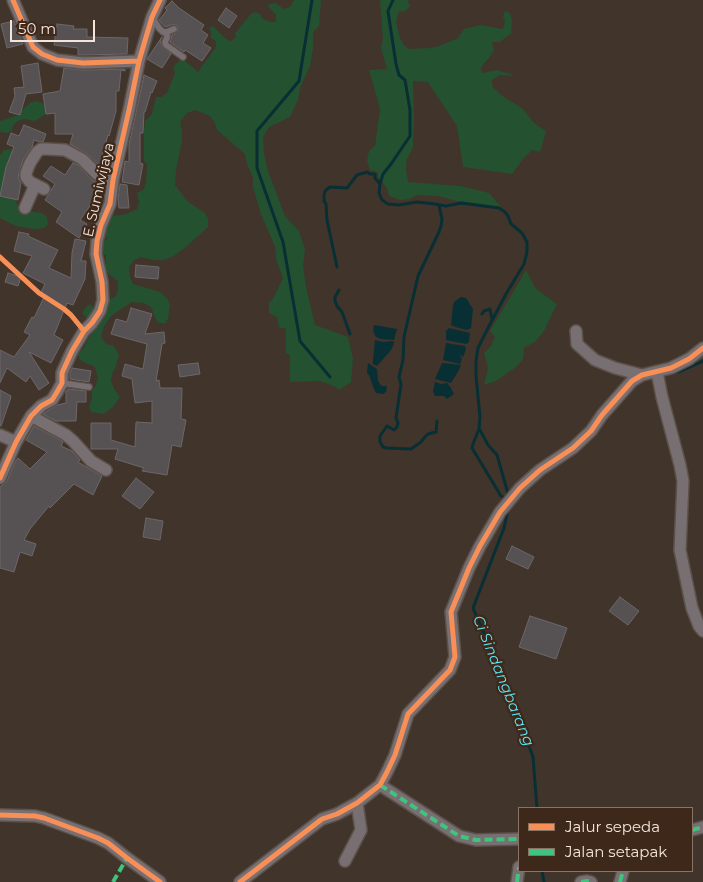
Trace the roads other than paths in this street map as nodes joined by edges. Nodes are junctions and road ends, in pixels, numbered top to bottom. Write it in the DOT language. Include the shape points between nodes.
graph roads {
  1 [pos="14,0"];
  2 [pos="160,0"];
  3 [pos="152,18"];
  4 [pos="174,29"];
  5 [pos="167,32"];
  6 [pos="183,57"];
  7 [pos="139,61"];
  8 [pos="114,180"];
  9 [pos="25,208"];
  10 [pos="576,332"];
  11 [pos="703,348"];
  12 [pos="657,372"];
  13 [pos="642,375"];
  14 [pos="62,383"];
  15 [pos="89,387"];
  16 [pos="31,416"];
  17 [pos="0,435"];
  18 [pos="16,442"];
  19 [pos="106,470"];
  20 [pos="0,478"];
  21 [pos="703,631"];
  22 [pos="380,785"];
  23 [pos="357,803"];
  24 [pos="0,815"];
  25 [pos="518,839"];
  26 [pos="345,861"];
  27 [pos="160,882"];
  28 [pos="240,882"];
  29 [pos="581,882"];
  30 [pos="591,882"];
  1 -- 7 [label="street" via="33,47 42,54 57,60 83,62"];
  2 -- 3 [label="street, E. Sumiwijaya"];
  3 -- 5 [label="lane" via="163,32"];
  3 -- 7 [label="street, E. Sumiwijaya"];
  4 -- 5 [label="lane"];
  5 -- 6 [label="lane" via="166,45"];
  7 -- 8 [label="street, E. Sumiwijaya"];
  8 -- 9 [label="street" via="97,174 82,159 65,150 41,149 26,173 30,182 40,187"];
  8 -- 14 [label="street, E. Sumiwijaya" via="96,254 103,300 100,311 72,351 62,373"];
  10 -- 13 [label="street" via="577,344 595,360"];
  11 -- 12 [label="street" via="676,366"];
  12 -- 13 [label="street"];
  12 -- 21 [label="street" via="683,481 680,550 692,608"];
  13 -- 22 [label="street" via="625,388 591,431 573,448 540,470 500,512 469,568 451,612 455,657 450,670 408,714 395,755"];
  14 -- 15 [label="lane"];
  14 -- 16 [label="street, E. Sumiwijaya" via="52,400"];
  16 -- 18 [label="street, E. Sumiwijaya"];
  16 -- 19 [label="street" via="66,435 91,461"];
  17 -- 18 [label="street"];
  18 -- 20 [label="street, E. Sumiwijaya"];
  22 -- 23 [label="street"];
  22 -- 25 [label="street" via="459,836 476,840"];
  23 -- 26 [label="street" via="361,830"];
  23 -- 28 [label="street" via="322,819"];
  24 -- 27 [label="street" via="44,818 98,838"];
  29 -- 30 [label="street"];
}
